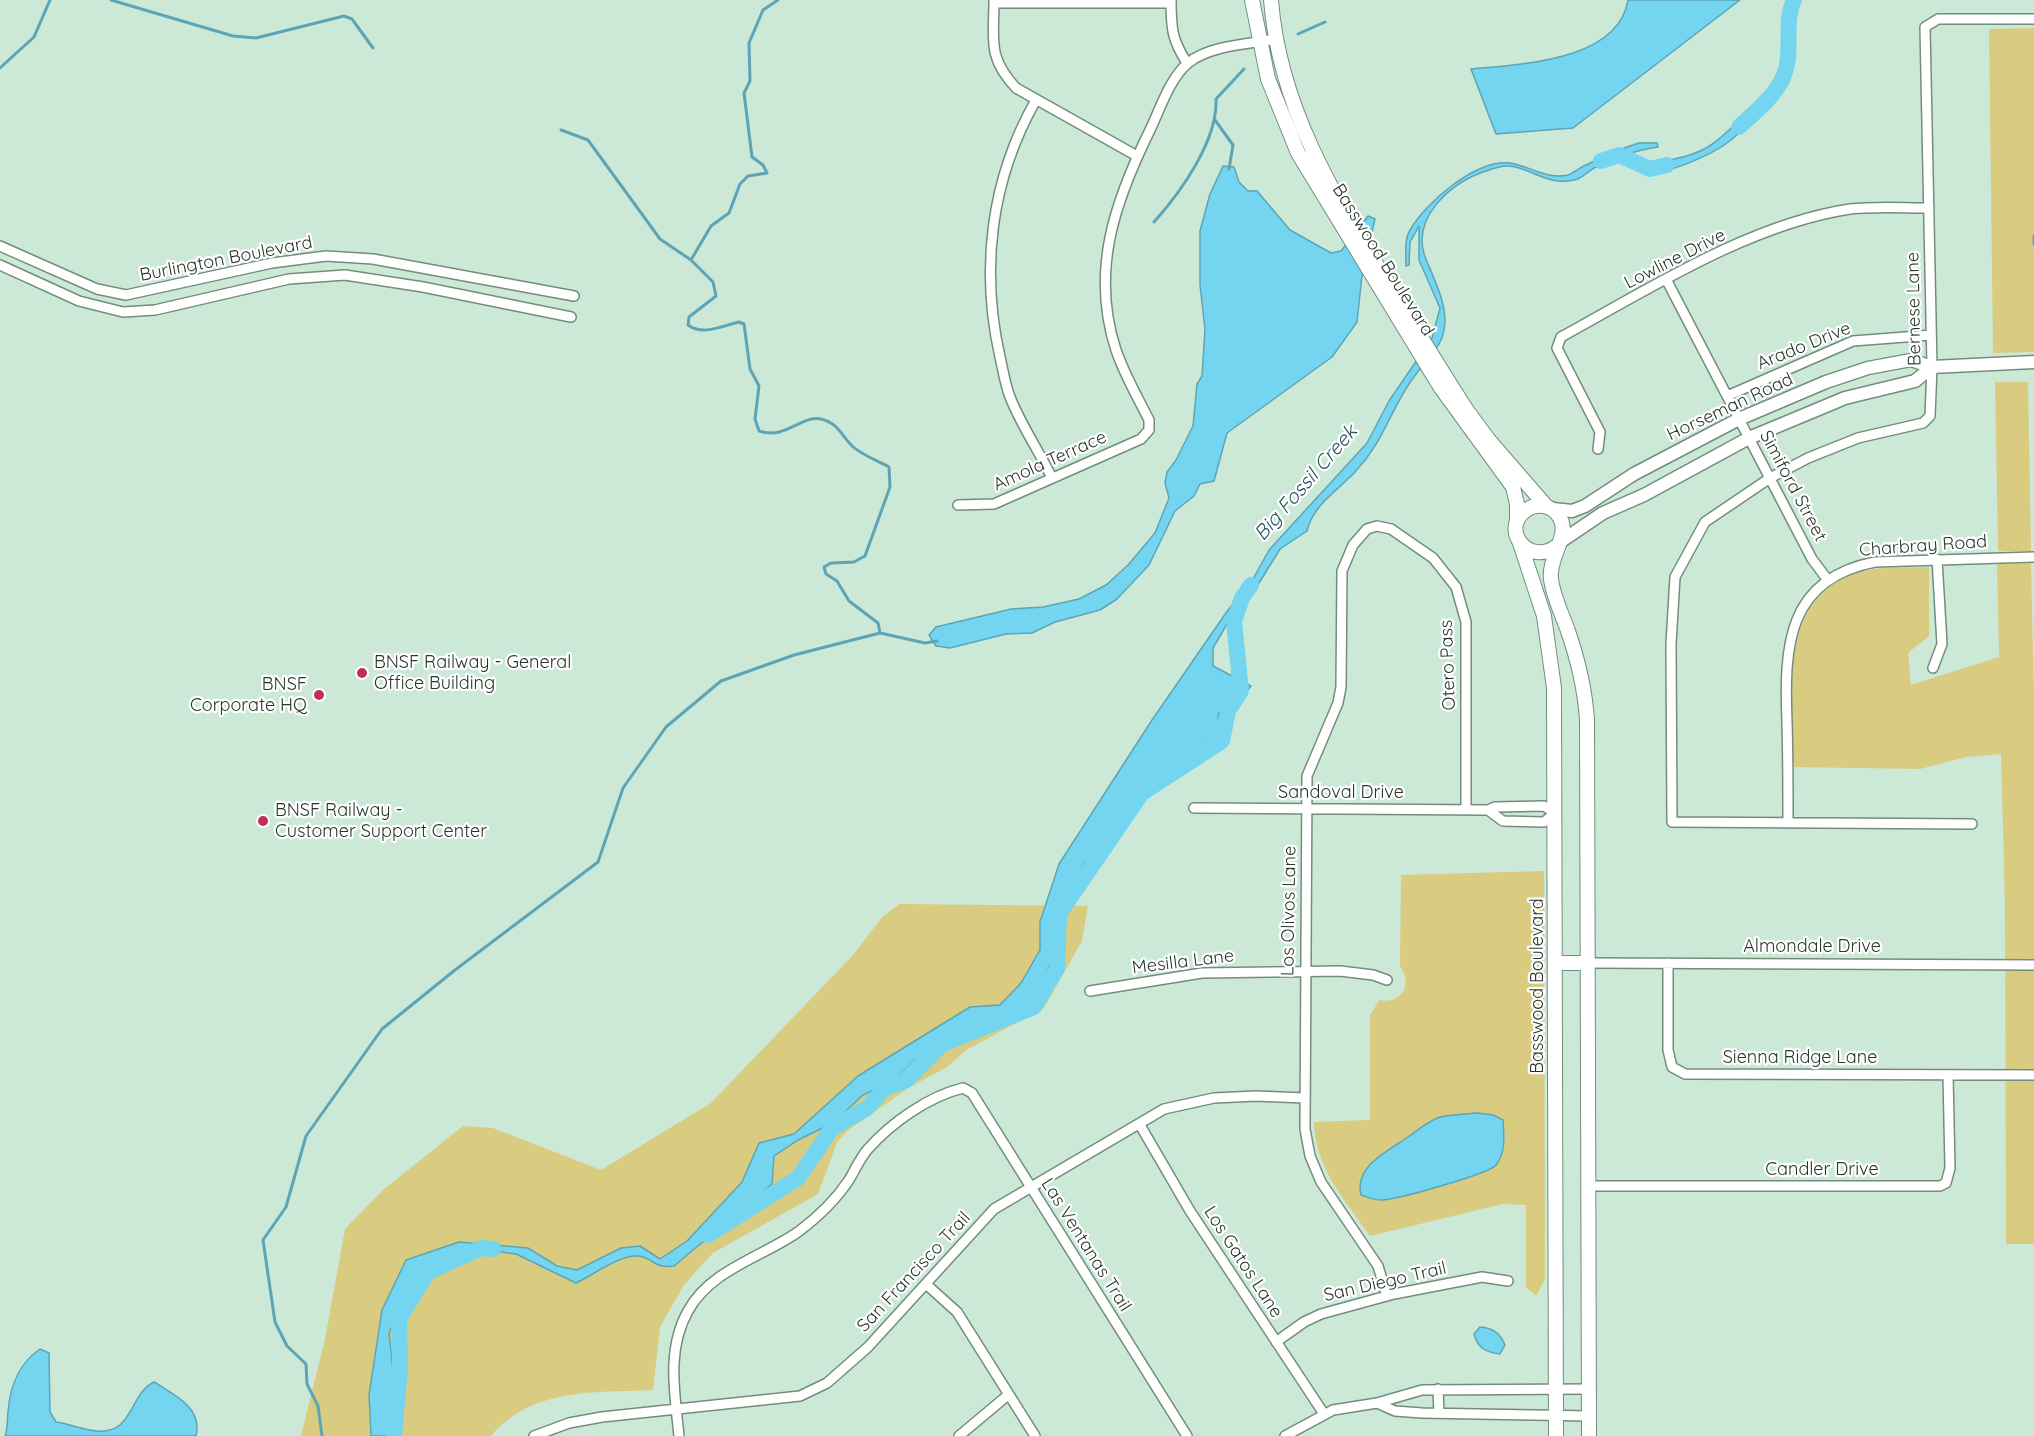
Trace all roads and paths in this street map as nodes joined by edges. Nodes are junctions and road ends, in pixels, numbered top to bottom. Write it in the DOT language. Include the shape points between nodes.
graph roads {
  1 [pos="1252,0"];
  2 [pos="1271,0"];
  3 [pos="994,2"];
  4 [pos="1171,2"];
  5 [pos="2034,19"];
  6 [pos="1276,39"];
  7 [pos="1259,42"];
  8 [pos="1187,63"];
  9 [pos="1036,100"];
  10 [pos="1137,156"];
  11 [pos="1929,208"];
  12 [pos="1336,209"];
  13 [pos="0,246"];
  14 [pos="0,265"];
  15 [pos="425,269"];
  16 [pos="239,271"];
  17 [pos="1666,279"];
  18 [pos="501,283"];
  19 [pos="423,287"];
  20 [pos="246,289"];
  21 [pos="108,293"];
  22 [pos="574,296"];
  23 [pos="495,303"];
  24 [pos="105,309"];
  25 [pos="571,317"];
  26 [pos="1931,335"];
  27 [pos="2034,362"];
  28 [pos="1932,367"];
  29 [pos="1444,384"];
  30 [pos="1727,396"];
  31 [pos="1739,419"];
  32 [pos="1749,438"];
  33 [pos="1598,449"];
  34 [pos="1770,477"];
  35 [pos="1052,478"];
  36 [pos="958,505"];
  37 [pos="1550,508"];
  38 [pos="1517,521"];
  39 [pos="1377,525"];
  40 [pos="1519,541"];
  41 [pos="1558,544"];
  42 [pos="2034,557"];
  43 [pos="1937,559"];
  44 [pos="1827,579"];
  45 [pos="1933,668"];
  46 [pos="1512,806"];
  47 [pos="1194,808"];
  48 [pos="1306,809"];
  49 [pos="1466,810"];
  50 [pos="1488,810"];
  51 [pos="1555,813"];
  52 [pos="1512,821"];
  53 [pos="1788,823"];
  54 [pos="1972,824"];
  55 [pos="1556,963"];
  56 [pos="1589,963"];
  57 [pos="1668,963"];
  58 [pos="2034,964"];
  59 [pos="1304,972"];
  60 [pos="1388,980"];
  61 [pos="1090,992"];
  62 [pos="1948,1075"];
  63 [pos="2034,1075"];
  64 [pos="1305,1098"];
  65 [pos="1140,1125"];
  66 [pos="1589,1186"];
  67 [pos="1030,1188"];
  68 [pos="1508,1281"];
  69 [pos="927,1285"];
  70 [pos="1387,1296"];
  71 [pos="1276,1342"];
  72 [pos="1438,1389"];
  73 [pos="1557,1389"];
  74 [pos="1589,1389"];
  75 [pos="1402,1394"];
  76 [pos="1008,1395"];
  77 [pos="1377,1403"];
  78 [pos="677,1410"];
  79 [pos="1404,1412"];
  80 [pos="1439,1413"];
  81 [pos="1324,1414"];
  82 [pos="1557,1415"];
  83 [pos="1589,1416"];
  84 [pos="534,1436"];
  85 [pos="679,1436"];
  86 [pos="959,1436"];
  87 [pos="1035,1436"];
  88 [pos="1187,1436"];
  89 [pos="1285,1436"];
  90 [pos="1556,1436"];
  91 [pos="1589,1436"];
  1 -- 7 [label="main road, Basswood Boulevard"];
  2 -- 6 [label="main road, Basswood Boulevard"];
  3 -- 4 [label="street"];
  3 -- 9 [label="street" via="995,58 1000,72"];
  4 -- 8 [label="street" via="1174,44"];
  5 -- 11 [label="street, Bernese Lane" via="1938,19 1925,27"];
  6 -- 7 [label="street"];
  6 -- 12 [label="main road, Basswood Boulevard" via="1299,119"];
  7 -- 8 [label="street" via="1222,49"];
  7 -- 12 [label="main road, Basswood Boulevard" via="1288,132"];
  8 -- 10 [label="street"];
  9 -- 10 [label="street"];
  9 -- 35 [label="street" via="1011,149 997,196 990,290 996,340 1010,396"];
  10 -- 35 [label="street, Amola Terrace" via="1114,212 1105,262 1107,308 1116,350 1149,420 1149,430 1141,439"];
  11 -- 17 [label="street, Lowline Drive" via="1851,209 1783,225"];
  11 -- 26 [label="street, Bernese Lane"];
  12 -- 29 [label="main road, Basswood Boulevard"];
  13 -- 21 [label="street, Burlington Boulevard"];
  14 -- 24 [label="street, Burlington Boulevard"];
  15 -- 16 [label="street, Burlington Boulevard" via="373,259 326,256"];
  15 -- 18 [label="street, Burlington Boulevard"];
  15 -- 19 [label="street"];
  16 -- 20 [label="street"];
  16 -- 21 [label="street, Burlington Boulevard" via="126,295"];
  17 -- 30 [label="street, Simiford Street"];
  17 -- 33 [label="street, Lowline Drive" via="1559,341 1557,348 1600,432"];
  18 -- 22 [label="street, Burlington Boulevard"];
  18 -- 23 [label="street"];
  19 -- 20 [label="street, Burlington Boulevard" via="373,278 319,275"];
  19 -- 23 [label="street, Burlington Boulevard"];
  20 -- 24 [label="street, Burlington Boulevard" via="155,310"];
  21 -- 24 [label="street"];
  23 -- 25 [label="street, Burlington Boulevard"];
  26 -- 28 [label="street, Bernese Lane"];
  26 -- 30 [label="street, Arado Drive" via="1853,341"];
  27 -- 28 [label="street, Horseman Road"];
  28 -- 31 [label="street, Horseman Road" via="1911,360 1868,368"];
  28 -- 32 [label="street, Horseman Road" via="1915,381 1845,398"];
  28 -- 34 [label="street, Bernese Lane" via="1931,412 1927,420 1858,438"];
  29 -- 37 [label="main road, Basswood Boulevard"];
  29 -- 38 [label="main road, Basswood Boulevard" via="1513,487"];
  30 -- 31 [label="street, Simiford Street"];
  31 -- 32 [label="street, Simiford Street"];
  31 -- 37 [label="street, Horseman Road" via="1634,474 1585,506 1572,511"];
  32 -- 34 [label="street, Simiford Street"];
  32 -- 41 [label="street, Horseman Road" via="1603,513"];
  34 -- 44 [label="street, Simiford Street" via="1812,560"];
  34 -- 53 [label="street" via="1705,522 1675,577 1671,644 1672,822"];
  35 -- 36 [label="street, Amola Terrace" via="994,504"];
  37 -- 38 [label="main road" via="1527,509"];
  37 -- 41 [label="main road" via="1562,521"];
  38 -- 40 [label="main road"];
  39 -- 48 [label="street, Los Olivos Lane" via="1367,529 1353,545 1342,572 1341,687 1307,776"];
  39 -- 49 [label="street, Otero Pass" via="1391,529 1433,558 1456,587 1466,622"];
  40 -- 41 [label="main road" via="1537,553"];
  40 -- 51 [label="main road, Basswood Boulevard" via="1540,603 1551,653"];
  41 -- 56 [label="main road" via="1551,580 1579,666 1587,720"];
  42 -- 43 [label="street, Charbray Road"];
  43 -- 44 [label="street, Charbray Road" via="1852,566"];
  43 -- 45 [label="street" via="1941,644"];
  44 -- 53 [label="street, Charbray Road" via="1804,602 1785,665"];
  46 -- 50 [label="street, Sandoval Drive"];
  46 -- 51 [label="street, Sandoval Drive" via="1544,806"];
  46 -- 52 [label="street"];
  47 -- 48 [label="street, Sandoval Drive"];
  48 -- 49 [label="street, Sandoval Drive"];
  48 -- 59 [label="street, Los Olivos Lane"];
  49 -- 50 [label="street, Sandoval Drive"];
  50 -- 52 [label="street, Sandoval Drive" via="1503,821"];
  51 -- 52 [label="street, Sandoval Drive" via="1544,822"];
  51 -- 55 [label="main road, Basswood Boulevard"];
  53 -- 54 [label="street"];
  55 -- 56 [label="main road"];
  55 -- 73 [label="main road, Basswood Boulevard"];
  56 -- 57 [label="street, Almondale Drive"];
  56 -- 66 [label="main road"];
  57 -- 58 [label="street, Almondale Drive"];
  57 -- 62 [label="street, Sienna Ridge Lane" via="1668,1050 1672,1067 1685,1074"];
  59 -- 60 [label="street, Mesilla Lane" via="1340,971"];
  59 -- 61 [label="street, Mesilla Lane" via="1202,973"];
  59 -- 64 [label="street, Los Olivos Lane"];
  62 -- 63 [label="street, Sienna Ridge Lane"];
  62 -- 66 [label="street, Candler Drive" via="1950,1168 1946,1183 1940,1186"];
  64 -- 65 [label="street, San Francisco Trail" via="1214,1098 1164,1109"];
  64 -- 70 [label="street, Los Olivos Lane" via="1310,1156 1321,1182 1378,1266"];
  65 -- 67 [label="street, San Francisco Trail"];
  65 -- 71 [label="street, Los Gatos Lane" via="1190,1211"];
  66 -- 74 [label="main road"];
  67 -- 69 [label="street, San Francisco Trail" via="994,1209"];
  67 -- 78 [label="street, Las Ventanas Trail" via="972,1093 963,1088 947,1092 890,1128 867,1151 830,1205 797,1232 728,1271 704,1290 689,1308 676,1338 673,1362"];
  67 -- 88 [label="street, Las Ventanas Trail"];
  68 -- 70 [label="street, San Diego Trail" via="1482,1277"];
  69 -- 76 [label="street" via="957,1312"];
  69 -- 78 [label="street, San Francisco Trail" via="868,1347 826,1383 800,1396"];
  70 -- 71 [label="street, San Diego Trail" via="1321,1314"];
  71 -- 81 [label="street, Los Gatos Lane"];
  72 -- 73 [label="street"];
  72 -- 75 [label="street"];
  72 -- 80 [label="street"];
  73 -- 74 [label="street"];
  73 -- 82 [label="main road, Basswood Boulevard"];
  74 -- 83 [label="main road"];
  75 -- 77 [label="street"];
  75 -- 79 [label="street"];
  76 -- 86 [label="street"];
  76 -- 87 [label="street"];
  77 -- 79 [label="street"];
  77 -- 81 [label="street"];
  78 -- 84 [label="street, San Francisco Trail" via="591,1419"];
  78 -- 85 [label="street"];
  79 -- 80 [label="street"];
  80 -- 82 [label="street"];
  81 -- 89 [label="street"];
  82 -- 83 [label="street"];
  82 -- 90 [label="main road, Basswood Boulevard"];
  83 -- 91 [label="main road"];
}
